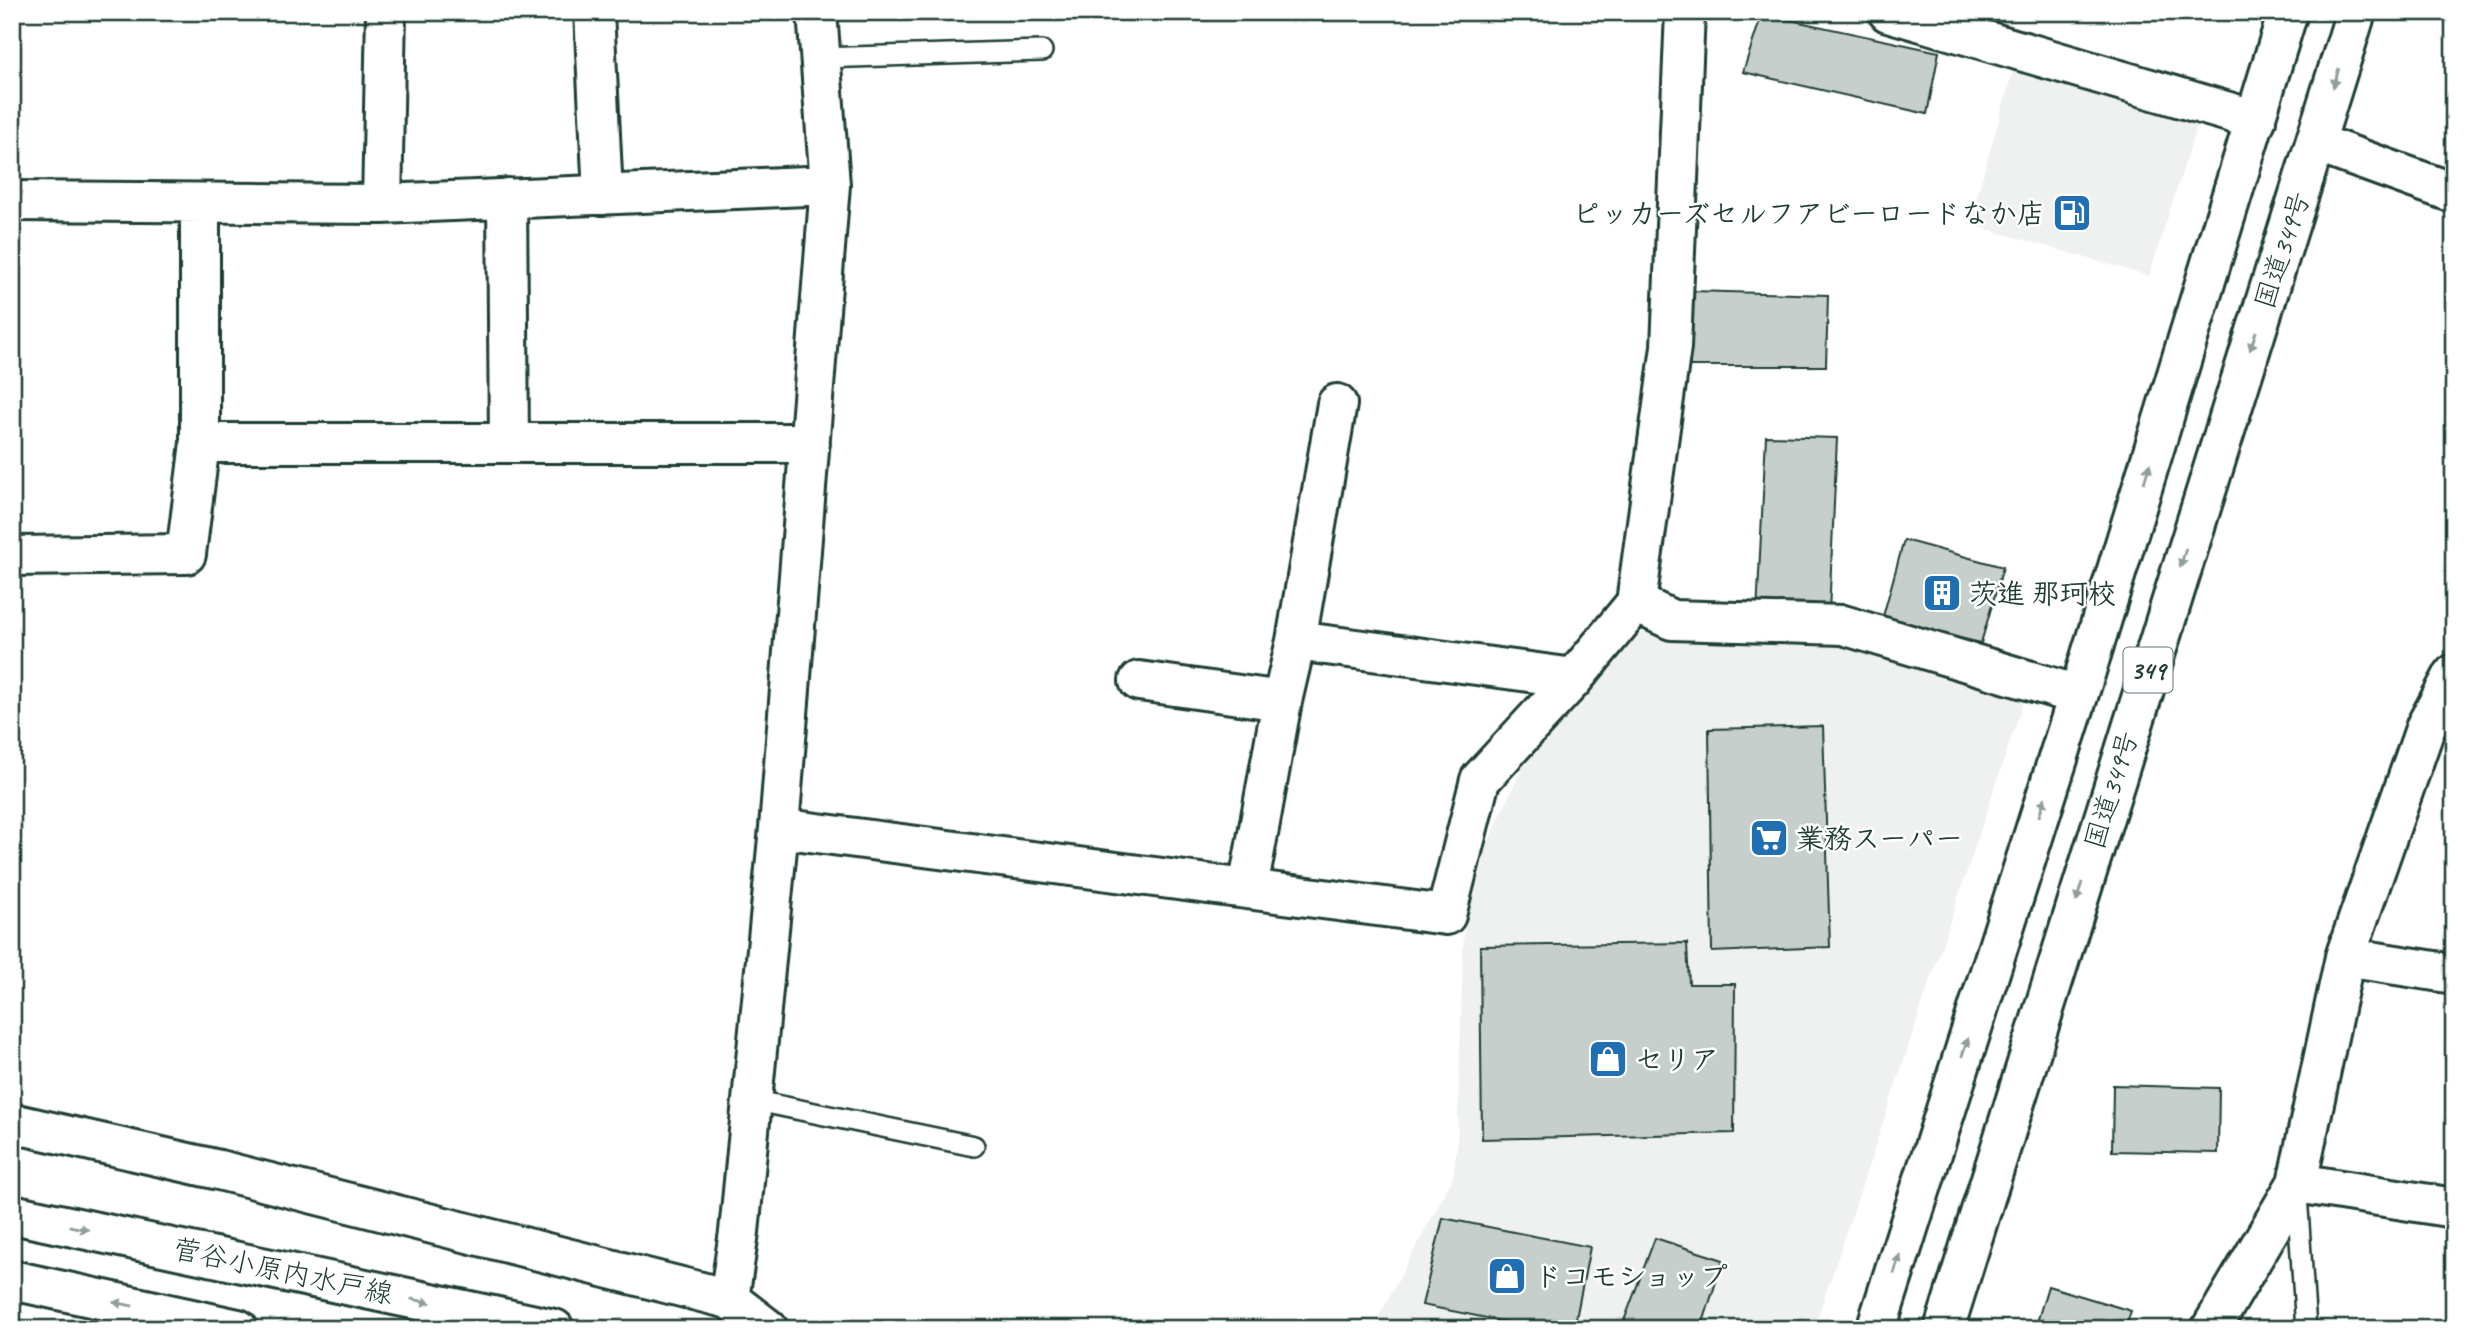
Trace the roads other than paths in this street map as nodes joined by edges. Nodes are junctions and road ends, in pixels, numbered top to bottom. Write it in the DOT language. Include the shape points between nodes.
graph roads {
  1 [pos="386,12"];
  2 [pos="594,12"];
  3 [pos="817,12"];
  4 [pos="1685,12"];
  5 [pos="1888,12"];
  6 [pos="2288,12"];
  7 [pos="2356,12"];
  8 [pos="1042,51"];
  9 [pos="820,58"];
  10 [pos="2256,120"];
  11 [pos="2316,142"];
  12 [pos="830,185"];
  13 [pos="2454,192"];
  14 [pos="603,195"];
  15 [pos="507,198"];
  16 [pos="12,201"];
  17 [pos="200,203"];
  18 [pos="382,204"];
  19 [pos="1337,404"];
  20 [pos="200,443"];
  21 [pos="509,443"];
  22 [pos="810,443"];
  23 [pos="12,556"];
  24 [pos="1636,603"];
  25 [pos="1296,641"];
  26 [pos="2454,674"];
  27 [pos="1574,678"];
  28 [pos="1139,681"];
  29 [pos="2078,695"];
  30 [pos="1282,701"];
  31 [pos="779,828"];
  32 [pos="1248,889"];
  33 [pos="2345,957"];
  34 [pos="2454,974"];
  35 [pos="752,1100"];
  36 [pos="12,1123"];
  37 [pos="974,1146"];
  38 [pos="2297,1183"];
  39 [pos="2454,1208"];
  40 [pos="12,1214"];
  41 [pos="12,1280"];
  42 [pos="729,1299"];
  43 [pos="237,1329"];
  44 [pos="554,1329"];
  45 [pos="768,1329"];
  46 [pos="1876,1329"];
  47 [pos="1944,1329"];
  48 [pos="2211,1329"];
  49 [pos="2306,1329"];
  1 -- 18 [label="main road"];
  2 -- 14 [label="main road"];
  3 -- 9 [label="main road"];
  4 -- 24 [label="main road" via="1671,347"];
  5 -- 10 [label="main road"];
  6 -- 10 [label="main road, 349"];
  7 -- 11 [label="main road, 国道349号 / 349, one-way"];
  8 -- 9 [label="lane"];
  9 -- 12 [label="main road"];
  29 -- 10 [label="main road, 349, one-way"];
  11 -- 13 [label="main road"];
  11 -- 47 [label="main road, 国道349号 / 349, one-way"];
  12 -- 14 [label="main road"];
  12 -- 22 [label="main road"];
  14 -- 15 [label="main road"];
  15 -- 18 [label="main road"];
  15 -- 21 [label="main road"];
  16 -- 17 [label="main road"];
  17 -- 18 [label="main road"];
  17 -- 20 [label="main road"];
  19 -- 25 [label="main road"];
  20 -- 21 [label="main road"];
  20 -- 23 [label="main road" via="186,555"];
  21 -- 22 [label="main road"];
  22 -- 31 [label="main road"];
  24 -- 27 [label="main road"];
  24 -- 29 [label="main road" via="1672,620 1843,625"];
  25 -- 27 [label="main road"];
  25 -- 30 [label="main road"];
  26 -- 33 [label="main road" via="2426,726"];
  27 -- 32 [label="main road" via="1480,780 1446,915"];
  28 -- 30 [label="main road"];
  46 -- 29 [label="main road, 349, one-way"];
  30 -- 32 [label="main road"];
  31 -- 32 [label="main road"];
  31 -- 35 [label="main road"];
  33 -- 34 [label="main road"];
  33 -- 38 [label="main road"];
  35 -- 37 [label="lane"];
  35 -- 42 [label="main road"];
  36 -- 42 [label="main road" via="219,1170"];
  38 -- 39 [label="main road"];
  38 -- 48 [label="main road"];
  38 -- 49 [label="lane"];
  40 -- 44 [label="main road, 菅谷小原内水戸線, one-way"];
  43 -- 41 [label="main road, one-way"];
  42 -- 45 [label="main road"];
}
